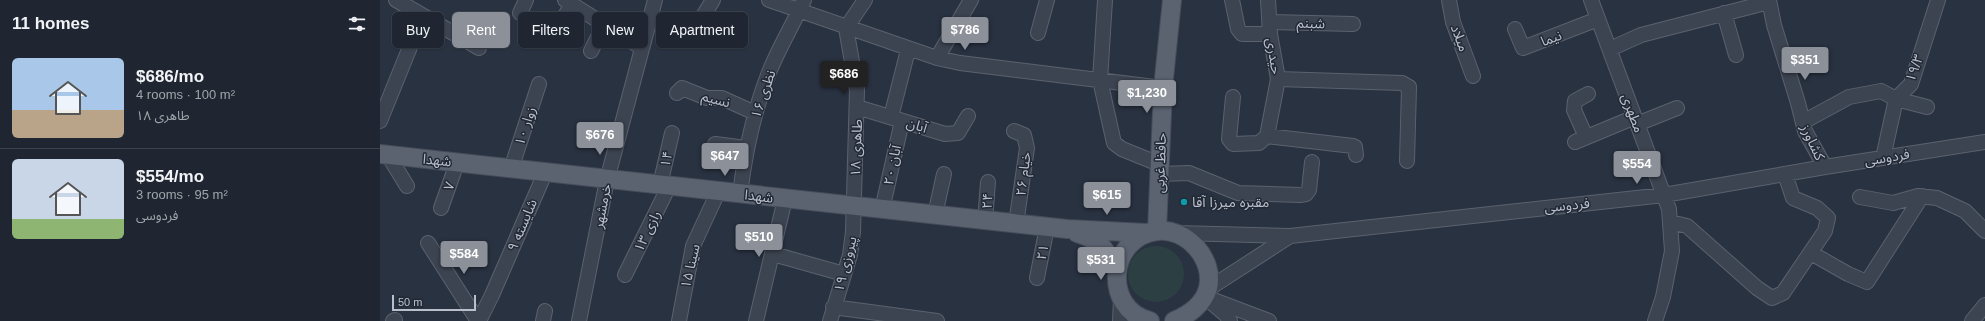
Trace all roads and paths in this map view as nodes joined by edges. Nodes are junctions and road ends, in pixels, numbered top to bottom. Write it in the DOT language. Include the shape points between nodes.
graph roads {
  1 [pos="396,0"];
  2 [pos="656,0"];
  3 [pos="712,0"];
  4 [pos="769,0"];
  5 [pos="865,0"];
  6 [pos="971,0"];
  7 [pos="1047,0"];
  8 [pos="1105,0"];
  9 [pos="1172,0"];
  10 [pos="1232,0"];
  11 [pos="1268,0"];
  12 [pos="1449,0"];
  13 [pos="1938,0"];
  14 [pos="1769,1"];
  15 [pos="568,2"];
  16 [pos="1596,2"];
  17 [pos="802,5"];
  18 [pos="564,12"];
  19 [pos="705,12"];
  20 [pos="1724,13"];
  21 [pos="592,17"];
  22 [pos="1598,19"];
  23 [pos="1353,24"];
  24 [pos="648,27"];
  25 [pos="846,28"];
  26 [pos="1270,28"];
  27 [pos="1515,29"];
  28 [pos="452,32"];
  29 [pos="1038,33"];
  30 [pos="410,48"];
  31 [pos="592,48"];
  32 [pos="642,48"];
  33 [pos="1610,49"];
  34 [pos="908,50"];
  35 [pos="591,51"];
  36 [pos="1736,55"];
  37 [pos="937,58"];
  38 [pos="1473,76"];
  39 [pos="1278,79"];
  40 [pos="1100,80"];
  41 [pos="539,84"];
  42 [pos="1163,88"];
  43 [pos="677,93"];
  44 [pos="1588,94"];
  45 [pos="1233,97"];
  46 [pos="1896,99"];
  47 [pos="857,107"];
  48 [pos="1927,107"];
  49 [pos="1677,108"];
  50 [pos="755,113"];
  51 [pos="968,116"];
  52 [pos="896,119"];
  53 [pos="1636,120"];
  54 [pos="380,121"];
  55 [pos="1803,122"];
  56 [pos="1014,131"];
  57 [pos="672,133"];
  58 [pos="1267,136"];
  59 [pos="1985,142"];
  60 [pos="715,144"];
  61 [pos="746,148"];
  62 [pos="384,155"];
  63 [pos="1356,155"];
  64 [pos="1883,158"];
  65 [pos="1407,161"];
  66 [pos="1312,162"];
  67 [pos="458,163"];
  68 [pos="1825,167"];
  69 [pos="511,169"];
  70 [pos="1159,169"];
  71 [pos="545,173"];
  72 [pos="944,174"];
  73 [pos="1785,174"];
  74 [pos="607,180"];
  75 [pos="988,182"];
  76 [pos="407,186"];
  77 [pos="664,186"];
  78 [pos="718,192"];
  79 [pos="740,194"];
  80 [pos="1664,195"];
  81 [pos="1922,196"];
  82 [pos="1860,197"];
  83 [pos="786,200"];
  84 [pos="854,206"];
  85 [pos="441,208"];
  86 [pos="882,210"];
  87 [pos="935,215"];
  88 [pos="985,220"];
  89 [pos="1670,222"];
  90 [pos="1016,224"];
  91 [pos="1048,227"];
  92 [pos="1067,229"];
  93 [pos="1985,231"];
  94 [pos="1152,232"];
  95 [pos="1178,234"];
  96 [pos="1290,236"];
  97 [pos="428,242"];
  98 [pos="1811,253"];
  99 [pos="773,254"];
  100 [pos="1116,268"];
  101 [pos="844,274"];
  102 [pos="625,276"];
  103 [pos="1037,278"];
  104 [pos="1201,303"];
  105 [pos="1985,305"];
  106 [pos="1127,313"];
  107 [pos="832,314"];
  108 [pos="478,321"];
  109 [pos="579,321"];
  110 [pos="678,321"];
  111 [pos="756,321"];
  112 [pos="937,321"];
  113 [pos="1150,321"];
  114 [pos="1174,321"];
  115 [pos="1230,321"];
  116 [pos="1270,321"];
  117 [pos="1654,321"];
  118 [pos="1972,321"];
  1 -- 28 [label="street"];
  2 -- 24 [label="street, خرمشهر"];
  3 -- 19 [label="street"];
  4 -- 17 [label="street"];
  5 -- 25 [label="street"];
  6 -- 37 [label="street"];
  7 -- 29 [label="street"];
  8 -- 40 [label="street"];
  9 -- 42 [label="main road, حافظ غربی"];
  10 -- 26 [label="street, شبنم" via="1238,29 1242,34"];
  11 -- 26 [label="street, حیدری"];
  12 -- 38 [label="street, میلاد" via="1453,22"];
  13 -- 46 [label="street, ۱۹/۳" via="1911,84"];
  14 -- 20 [label="street, کشاورز"];
  14 -- 55 [label="street, کشاورز"];
  15 -- 18 [label="street"];
  15 -- 21 [label="street"];
  16 -- 22 [label="street, مطهری"];
  17 -- 25 [label="street"];
  17 -- 50 [label="street, نظری ۱۶" via="768,74"];
  20 -- 33 [label="street, کشاورز" via="1641,35"];
  20 -- 36 [label="street"];
  22 -- 27 [label="street, نیما" via="1523,48"];
  22 -- 33 [label="street, مطهری"];
  23 -- 26 [label="street, شبنم"];
  25 -- 34 [label="street"];
  25 -- 47 [label="street, طاهری ۱۸" via="857,90"];
  26 -- 39 [label="street, حیدری"];
  30 -- 54 [label="street"];
  31 -- 35 [label="street"];
  32 -- 74 [label="street, خرمشهر"];
  33 -- 53 [label="street, مطهری"];
  34 -- 37 [label="street"];
  34 -- 52 [label="street, آبان ۲۰"];
  37 -- 40 [label="street"];
  39 -- 58 [label="street, حیدری"];
  39 -- 65 [label="street" via="1402,83 1409,87"];
  40 -- 42 [label="street"];
  40 -- 70 [label="street" via="1114,144"];
  41 -- 69 [label="street, زوار ۱۰"];
  42 -- 70 [label="main road, حافظ غربی"];
  43 -- 50 [label="street, نسیم" via="682,88 707,98 722,98"];
  44 -- 53 [label="street" via="1575,102 1574,110 1580,140"];
  45 -- 58 [label="street" via="1229,139 1231,142 1259,143"];
  46 -- 48 [label="street"];
  46 -- 55 [label="street" via="1881,91 1849,97"];
  46 -- 64 [label="street"];
  47 -- 52 [label="street, آبان"];
  47 -- 84 [label="street, طاهری ۱۸"];
  49 -- 53 [label="street"];
  50 -- 61 [label="street, نظری ۱۶"];
  51 -- 52 [label="street, آبان" via="958,132 946,134"];
  52 -- 86 [label="street, آبان ۲۰"];
  53 -- 80 [label="street, مطهری"];
  55 -- 68 [label="street, کشاورز"];
  56 -- 90 [label="street, خیام ۲۶" via="1024,135 1027,148"];
  57 -- 77 [label="street, ۱۴"];
  58 -- 63 [label="street" via="1353,146"];
  59 -- 64 [label="street, فردوسی"];
  60 -- 61 [label="street"];
  61 -- 79 [label="street, نظری ۱۶"];
  62 -- 67 [label="main road, شهدا"];
  62 -- 76 [label="street"];
  64 -- 68 [label="street, فردوسی"];
  66 -- 70 [label="street" via="1309,190 1306,194 1238,193 1190,173"];
  67 -- 69 [label="main road, شهدا"];
  67 -- 85 [label="street, ۷"];
  68 -- 73 [label="street, فردوسی"];
  69 -- 71 [label="main road, شهدا"];
  70 -- 94 [label="main road, حافظ غربی"];
  71 -- 74 [label="main road, شهدا"];
  71 -- 108 [label="street, شایسته ۹" via="492,295"];
  72 -- 87 [label="street"];
  73 -- 80 [label="street, فردوسی"];
  73 -- 98 [label="street" via="1793,198 1817,208 1828,218 1825,231"];
  74 -- 77 [label="main road, شهدا"];
  74 -- 109 [label="street, خرمشهر"];
  75 -- 88 [label="street, ۲۴"];
  77 -- 78 [label="main road, شهدا"];
  77 -- 102 [label="street, رازی ۱۳"];
  78 -- 79 [label="main road, شهدا"];
  78 -- 110 [label="street, سینا ۱۵" via="693,246"];
  79 -- 83 [label="main road, شهدا"];
  80 -- 89 [label="street, مطهری" via="1670,209"];
  80 -- 96 [label="street, فردوسی"];
  81 -- 82 [label="street" via="1893,203"];
  81 -- 93 [label="street" via="1937,198 1965,211"];
  81 -- 98 [label="street" via="1867,282"];
  83 -- 84 [label="main road, شهدا"];
  83 -- 99 [label="street"];
  84 -- 86 [label="main road, شهدا"];
  84 -- 101 [label="street, پیروزی ۱۹" via="853,232"];
  86 -- 87 [label="main road, شهدا"];
  87 -- 88 [label="main road, شهدا"];
  88 -- 90 [label="main road, شهدا"];
  89 -- 98 [label="street" via="1688,226 1757,288 1772,298 1783,293"];
  89 -- 117 [label="street, مطهری" via="1672,251 1663,298"];
  90 -- 91 [label="main road, شهدا"];
  91 -- 92 [label="main road, شهدا"];
  91 -- 103 [label="street, ۲۱"];
  92 -- 94 [label="main road"];
  92 -- 100 [label="main road" via="1094,238 1107,251"];
  94 -- 95 [label="main road"];
  94 -- 100 [label="main road" via="1132,241"];
  95 -- 96 [label="street, فردوسی"];
  95 -- 104 [label="main road" via="1191,242 1201,254 1208,274"];
  96 -- 104 [label="street"];
  97 -- 108 [label="street"];
  99 -- 101 [label="street"];
  99 -- 111 [label="street"];
  100 -- 106 [label="main road" via="1116,284"];
  101 -- 107 [label="street, پیروزی ۱۹"];
  104 -- 114 [label="main road" via="1186,316"];
  104 -- 115 [label="street" via="1226,315"];
  104 -- 116 [label="street"];
  105 -- 118 [label="street"];
  106 -- 113 [label="main road"];
  107 -- 112 [label="street"];
}
